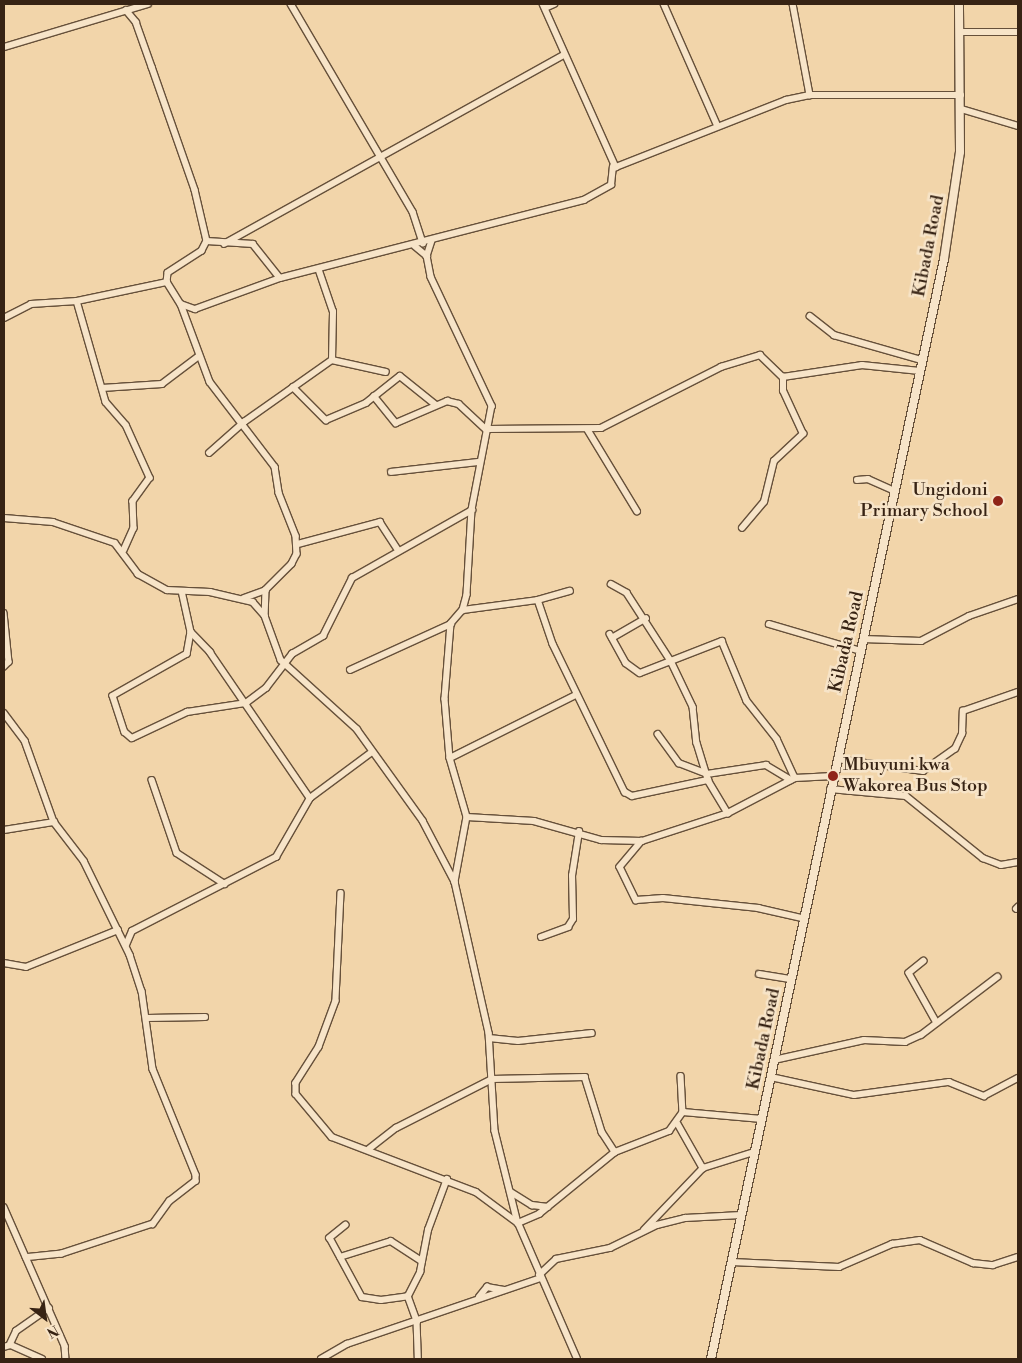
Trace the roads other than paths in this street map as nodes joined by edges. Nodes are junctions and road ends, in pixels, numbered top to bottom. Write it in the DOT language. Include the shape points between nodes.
graph roads {
  1 [pos="148,4"];
  2 [pos="291,4"];
  3 [pos="554,4"];
  4 [pos="664,4"];
  5 [pos="793,4"];
  6 [pos="960,4"];
  7 [pos="544,6"];
  8 [pos="126,10"];
  9 [pos="961,32"];
  10 [pos="1018,32"];
  11 [pos="4,47"];
  12 [pos="564,55"];
  13 [pos="810,95"];
  14 [pos="961,95"];
  15 [pos="961,109"];
  16 [pos="717,124"];
  17 [pos="1018,126"];
  18 [pos="381,158"];
  19 [pos="613,167"];
  20 [pos="207,241"];
  21 [pos="432,241"];
  22 [pos="423,243"];
  23 [pos="224,244"];
  24 [pos="415,246"];
  25 [pos="427,256"];
  26 [pos="318,271"];
  27 [pos="280,278"];
  28 [pos="167,282"];
  29 [pos="77,301"];
  30 [pos="181,304"];
  31 [pos="810,316"];
  32 [pos="4,318"];
  33 [pos="199,356"];
  34 [pos="332,360"];
  35 [pos="922,360"];
  36 [pos="920,371"];
  37 [pos="386,372"];
  38 [pos="783,377"];
  39 [pos="294,387"];
  40 [pos="102,388"];
  41 [pos="374,396"];
  42 [pos="435,404"];
  43 [pos="241,427"];
  44 [pos="487,429"];
  45 [pos="588,430"];
  46 [pos="208,454"];
  47 [pos="479,462"];
  48 [pos="391,472"];
  49 [pos="857,480"];
  50 [pos="895,491"];
  51 [pos="472,510"];
  52 [pos="636,511"];
  53 [pos="4,518"];
  54 [pos="742,528"];
  55 [pos="298,544"];
  56 [pos="124,550"];
  57 [pos="398,550"];
  58 [pos="611,584"];
  59 [pos="266,590"];
  60 [pos="182,591"];
  61 [pos="570,591"];
  62 [pos="244,598"];
  63 [pos="1018,599"];
  64 [pos="538,600"];
  65 [pos="463,610"];
  66 [pos="4,613"];
  67 [pos="265,616"];
  68 [pos="646,618"];
  69 [pos="451,624"];
  70 [pos="769,624"];
  71 [pos="191,632"];
  72 [pos="863,639"];
  73 [pos="860,650"];
  74 [pos="671,661"];
  75 [pos="285,665"];
  76 [pos="4,667"];
  77 [pos="350,670"];
  78 [pos="1018,692"];
  79 [pos="576,695"];
  80 [pos="246,703"];
  81 [pos="4,714"];
  82 [pos="658,734"];
  83 [pos="372,752"];
  84 [pos="450,758"];
  85 [pos="836,759"];
  86 [pos="833,776"];
  87 [pos="708,777"];
  88 [pos="793,779"];
  89 [pos="152,780"];
  90 [pos="830,789"];
  91 [pos="310,798"];
  92 [pos="728,813"];
  93 [pos="468,817"];
  94 [pos="54,822"];
  95 [pos="4,830"];
  96 [pos="579,832"];
  97 [pos="642,841"];
  98 [pos="1018,862"];
  99 [pos="455,882"];
  100 [pos="225,884"];
  101 [pos="341,893"];
  102 [pos="802,918"];
  103 [pos="118,929"];
  104 [pos="132,931"];
  105 [pos="541,937"];
  106 [pos="126,945"];
  107 [pos="924,961"];
  108 [pos="4,963"];
  109 [pos="759,974"];
  110 [pos="997,977"];
  111 [pos="792,979"];
  112 [pos="206,1017"];
  113 [pos="147,1018"];
  114 [pos="937,1023"];
  115 [pos="592,1033"];
  116 [pos="489,1038"];
  117 [pos="774,1060"];
  118 [pos="681,1076"];
  119 [pos="771,1077"];
  120 [pos="1018,1078"];
  121 [pos="492,1079"];
  122 [pos="683,1112"];
  123 [pos="762,1119"];
  124 [pos="678,1124"];
  125 [pos="369,1149"];
  126 [pos="615,1152"];
  127 [pos="754,1152"];
  128 [pos="703,1168"];
  129 [pos="447,1179"];
  130 [pos="511,1192"];
  131 [pos="4,1207"];
  132 [pos="548,1207"];
  133 [pos="741,1215"];
  134 [pos="518,1222"];
  135 [pos="346,1225"];
  136 [pos="642,1231"];
  137 [pos="340,1257"];
  138 [pos="1018,1257"];
  139 [pos="26,1258"];
  140 [pos="422,1261"];
  141 [pos="732,1262"];
  142 [pos="540,1277"];
  143 [pos="408,1296"];
  144 [pos="49,1308"];
  145 [pos="417,1321"];
  146 [pos="4,1340"];
  147 [pos="11,1344"];
  148 [pos="4,1347"];
  149 [pos="42,1359"];
  150 [pos="66,1359"];
  151 [pos="321,1359"];
  152 [pos="418,1359"];
  153 [pos="577,1359"];
  154 [pos="711,1359"];
  1 -- 8 [label="street"];
  2 -- 18 [label="street"];
  3 -- 7 [label="street"];
  4 -- 16 [label="street"];
  5 -- 13 [label="street"];
  6 -- 9 [label="main road, Kibada Road"];
  7 -- 12 [label="street"];
  8 -- 11 [label="street"];
  8 -- 20 [label="street" via="136,22 195,190"];
  9 -- 10 [label="street"];
  9 -- 14 [label="main road, Kibada Road"];
  12 -- 18 [label="street"];
  12 -- 19 [label="street"];
  13 -- 14 [label="street"];
  13 -- 16 [label="street"];
  14 -- 15 [label="main road, Kibada Road"];
  15 -- 17 [label="street"];
  15 -- 35 [label="main road, Kibada Road" via="954,198"];
  16 -- 19 [label="street"];
  18 -- 22 [label="street" via="413,212"];
  18 -- 23 [label="street"];
  19 -- 21 [label="street" via="615,180 595,196"];
  20 -- 23 [label="street"];
  20 -- 28 [label="street" via="202,251 168,273"];
  21 -- 22 [label="street"];
  21 -- 25 [label="street"];
  22 -- 24 [label="street"];
  23 -- 27 [label="street" via="254,244"];
  24 -- 25 [label="street"];
  24 -- 26 [label="street"];
  25 -- 44 [label="street" via="437,293 492,398"];
  26 -- 27 [label="street"];
  26 -- 34 [label="street" via="333,312"];
  27 -- 30 [label="street" via="195,309"];
  28 -- 29 [label="street"];
  28 -- 30 [label="street"];
  29 -- 32 [label="street" via="31,304"];
  29 -- 40 [label="street"];
  30 -- 33 [label="street"];
  31 -- 35 [label="street" via="834,335"];
  33 -- 40 [label="street" via="162,384"];
  33 -- 43 [label="street" via="210,382"];
  34 -- 37 [label="street"];
  34 -- 39 [label="street"];
  35 -- 36 [label="main road, Kibada Road"];
  36 -- 38 [label="street" via="862,365"];
  36 -- 50 [label="main road, Kibada Road"];
  38 -- 45 [label="street" via="760,354 721,367 614,423"];
  38 -- 54 [label="street" via="783,391 803,434 774,461 764,502"];
  39 -- 41 [label="street" via="326,420"];
  39 -- 43 [label="street"];
  40 -- 56 [label="street" via="109,407 126,425 150,478 133,501 134,528"];
  41 -- 42 [label="street" via="396,422"];
  41 -- 42 [label="street" via="404,376"];
  42 -- 44 [label="street" via="459,404"];
  43 -- 46 [label="street"];
  43 -- 55 [label="street" via="275,467 279,493"];
  44 -- 45 [label="street"];
  44 -- 47 [label="street"];
  45 -- 52 [label="street"];
  47 -- 48 [label="street"];
  47 -- 51 [label="street"];
  49 -- 50 [label="street" via="868,479"];
  50 -- 72 [label="main road, Kibada Road"];
  51 -- 57 [label="street"];
  51 -- 65 [label="street"];
  53 -- 56 [label="street" via="31,517 68,526"];
  55 -- 57 [label="street" via="380,522"];
  55 -- 59 [label="street" via="287,572"];
  56 -- 60 [label="street" via="138,574 162,588"];
  57 -- 75 [label="street" via="352,578 322,636 292,654"];
  58 -- 68 [label="street" via="627,593"];
  59 -- 62 [label="street"];
  59 -- 67 [label="street"];
  60 -- 62 [label="street"];
  60 -- 71 [label="street"];
  61 -- 64 [label="street"];
  62 -- 67 [label="street"];
  63 -- 72 [label="street" via="969,616 921,641"];
  64 -- 65 [label="street"];
  64 -- 79 [label="street"];
  65 -- 69 [label="street"];
  66 -- 76 [label="street" via="9,662"];
  67 -- 75 [label="street"];
  68 -- 74 [label="street"];
  68 -- 74 [label="street" via="611,636 634,671 646,672"];
  69 -- 77 [label="street"];
  69 -- 84 [label="street" via="444,712"];
  70 -- 73 [label="street"];
  71 -- 80 [label="street"];
  71 -- 80 [label="street" via="183,660 113,696 128,737 187,712"];
  72 -- 73 [label="main road, Kibada Road"];
  73 -- 85 [label="main road, Kibada Road"];
  74 -- 87 [label="street" via="693,708 697,743"];
  74 -- 88 [label="street" via="722,641 747,700 777,739"];
  75 -- 80 [label="street"];
  75 -- 83 [label="street" via="338,708"];
  78 -- 85 [label="street" via="963,712 955,749 923,771"];
  79 -- 84 [label="street"];
  79 -- 87 [label="street" via="625,792 632,796"];
  80 -- 91 [label="street"];
  81 -- 94 [label="street" via="25,741"];
  82 -- 87 [label="street" via="679,763"];
  83 -- 91 [label="street"];
  83 -- 99 [label="street" via="423,820"];
  84 -- 93 [label="street"];
  85 -- 86 [label="main road, Kibada Road"];
  86 -- 88 [label="street"];
  86 -- 90 [label="main road, Kibada Road"];
  87 -- 88 [label="street" via="766,765"];
  87 -- 92 [label="street"];
  88 -- 92 [label="street"];
  89 -- 100 [label="street" via="177,854"];
  90 -- 98 [label="street" via="906,796 983,858 1001,865"];
  90 -- 102 [label="main road, Kibada Road"];
  91 -- 100 [label="street" via="276,857"];
  92 -- 97 [label="street"];
  93 -- 96 [label="street" via="534,821"];
  93 -- 99 [label="street"];
  94 -- 95 [label="street"];
  94 -- 103 [label="street" via="84,862"];
  96 -- 97 [label="street" via="601,840"];
  96 -- 105 [label="street" via="572,876 573,919 568,927"];
  97 -- 102 [label="street" via="620,867 636,900 663,898 758,908"];
  99 -- 116 [label="street"];
  100 -- 104 [label="street"];
  101 -- 125 [label="street" via="336,1001 295,1091 332,1137"];
  102 -- 111 [label="main road, Kibada Road"];
  103 -- 104 [label="street"];
  103 -- 106 [label="street"];
  103 -- 108 [label="street" via="26,967"];
  104 -- 106 [label="street"];
  106 -- 113 [label="street"];
  107 -- 114 [label="street" via="909,973"];
  109 -- 111 [label="street"];
  110 -- 114 [label="street"];
  111 -- 117 [label="main road, Kibada Road"];
  112 -- 113 [label="street"];
  113 -- 139 [label="street" via="153,1069 196,1181 170,1201 153,1224 62,1254"];
  114 -- 117 [label="street" via="905,1042 864,1040"];
  115 -- 116 [label="street" via="518,1041"];
  116 -- 121 [label="street"];
  117 -- 119 [label="main road, Kibada Road"];
  118 -- 122 [label="street"];
  119 -- 120 [label="street" via="854,1095 949,1082 984,1096"];
  119 -- 123 [label="main road, Kibada Road"];
  121 -- 125 [label="street" via="396,1128"];
  121 -- 126 [label="street" via="589,1079 602,1132"];
  121 -- 130 [label="street" via="495,1131"];
  122 -- 123 [label="street"];
  122 -- 124 [label="street"];
  123 -- 127 [label="main road, Kibada Road"];
  124 -- 126 [label="street"];
  124 -- 128 [label="street"];
  125 -- 129 [label="street"];
  126 -- 132 [label="street"];
  127 -- 128 [label="street"];
  127 -- 133 [label="main road, Kibada Road"];
  128 -- 136 [label="street"];
  129 -- 134 [label="street" via="476,1192"];
  129 -- 140 [label="street"];
  130 -- 132 [label="street" via="532,1205"];
  130 -- 134 [label="street"];
  131 -- 139 [label="street"];
  132 -- 134 [label="street"];
  133 -- 136 [label="street" via="686,1218"];
  133 -- 141 [label="main road, Kibada Road"];
  134 -- 142 [label="street"];
  135 -- 137 [label="street" via="330,1238"];
  136 -- 142 [label="street" via="610,1248 556,1259"];
  137 -- 140 [label="street" via="391,1241"];
  137 -- 143 [label="street" via="366,1299"];
  138 -- 141 [label="street" via="994,1265 973,1263 920,1240 892,1244 839,1267"];
  139 -- 144 [label="street"];
  140 -- 143 [label="street"];
  141 -- 154 [label="main road, Kibada Road"];
  142 -- 145 [label="street"];
  142 -- 153 [label="street"];
  143 -- 145 [label="street"];
  144 -- 147 [label="street" via="16,1331"];
  144 -- 150 [label="street"];
  145 -- 151 [label="street" via="347,1344"];
  145 -- 152 [label="street"];
  146 -- 147 [label="street"];
  147 -- 148 [label="street"];
  147 -- 149 [label="street"];
}
